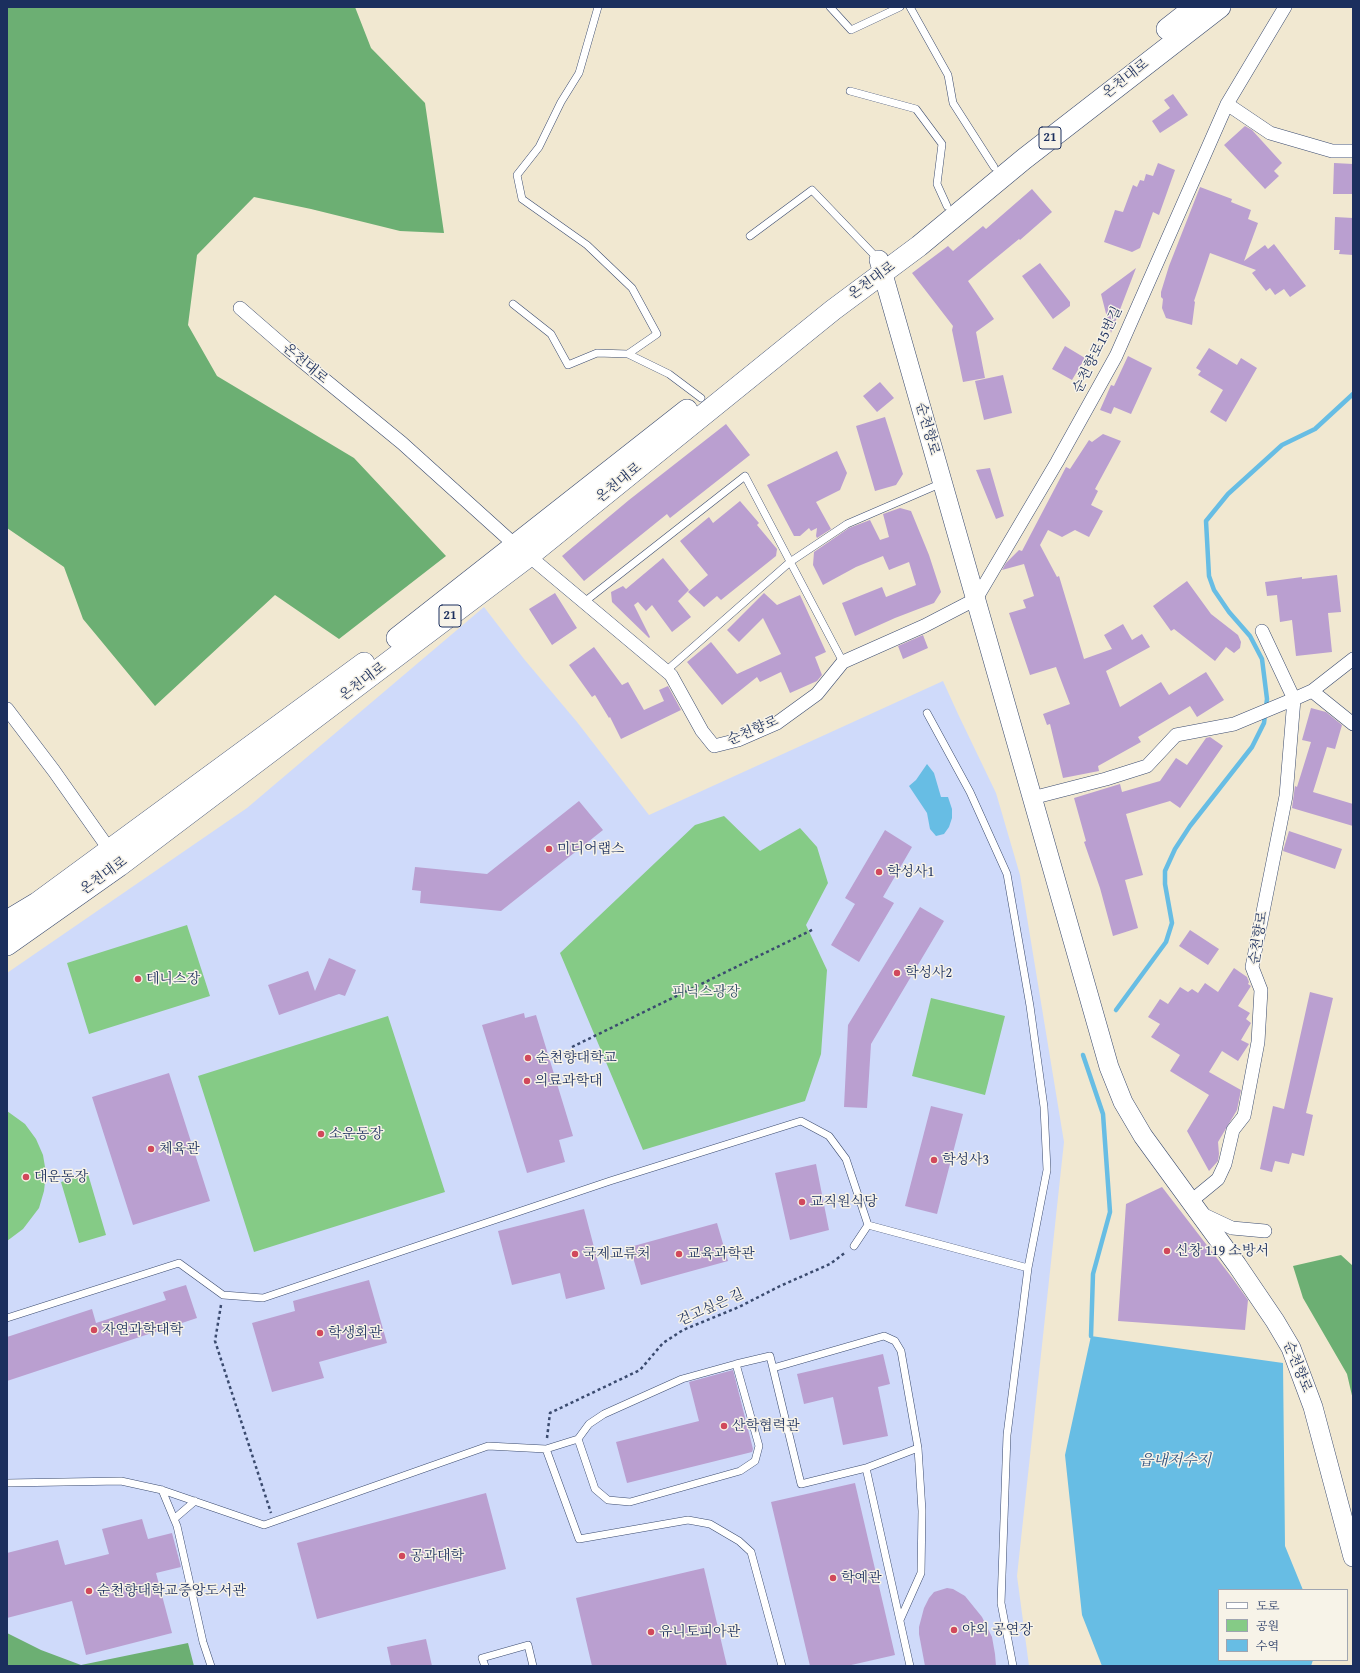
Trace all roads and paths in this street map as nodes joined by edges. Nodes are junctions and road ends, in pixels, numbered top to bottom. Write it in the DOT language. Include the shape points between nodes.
graph roads {
  1 [pos="598,7"];
  2 [pos="830,7"];
  3 [pos="900,7"];
  4 [pos="910,7"];
  5 [pos="1195,7"];
  6 [pos="1220,7"];
  7 [pos="1285,7"];
  8 [pos="850,91"];
  9 [pos="1227,104"];
  10 [pos="1353,151"];
  11 [pos="994,167"];
  12 [pos="947,206"];
  13 [pos="750,236"];
  14 [pos="881,266"];
  15 [pos="513,304"];
  16 [pos="240,308"];
  17 [pos="628,354"];
  18 [pos="701,398"];
  19 [pos="942,483"];
  20 [pos="522,551"];
  21 [pos="790,562"];
  22 [pos="976,599"];
  23 [pos="583,603"];
  24 [pos="1262,631"];
  25 [pos="1353,659"];
  26 [pos="843,662"];
  27 [pos="666,671"];
  28 [pos="1312,691"];
  29 [pos="1294,699"];
  30 [pos="7,709"];
  31 [pos="927,713"];
  32 [pos="1353,724"];
  33 [pos="1032,798"];
  34 [pos="109,849"];
  35 [pos="7,921"];
  36 [pos="814,929"];
  37 [pos="7,945"];
  38 [pos="572,1047"];
  39 [pos="1193,1207"];
  40 [pos="868,1225"];
  41 [pos="1265,1231"];
  42 [pos="854,1246"];
  43 [pos="1028,1268"];
  44 [pos="223,1295"];
  45 [pos="7,1318"];
  46 [pos="736,1364"];
  47 [pos="773,1368"];
  48 [pos="578,1439"];
  49 [pos="918,1448"];
  50 [pos="546,1449"];
  51 [pos="866,1468"];
  52 [pos="7,1483"];
  53 [pos="162,1490"];
  54 [pos="195,1501"];
  55 [pos="174,1519"];
  56 [pos="274,1522"];
  57 [pos="1353,1557"];
  58 [pos="900,1620"];
  59 [pos="210,1666"];
  60 [pos="485,1666"];
  61 [pos="533,1666"];
  62 [pos="782,1666"];
  63 [pos="910,1666"];
  64 [pos="1012,1666"];
  1 -- 17 [label="lane" via="579,73 560,102 539,147 517,175 522,199 587,245 632,288 657,334"];
  2 -- 3 [label="lane" via="851,30"];
  4 -- 11 [label="lane" via="948,75 953,103"];
  5 -- 11 [label="main road, 온천대로 / 21"];
  6 -- 14 [label="main road, 온천대로 / 21" via="1030,154 919,246"];
  7 -- 9 [label="street, 순천향로15번길"];
  8 -- 12 [label="lane" via="916,109 942,144 936,184"];
  9 -- 10 [label="street" via="1270,133 1332,151"];
  9 -- 22 [label="street, 순천향로15번길" via="1116,356"];
  11 -- 12 [label="main road, 온천대로 / 21"];
  12 -- 14 [label="main road, 온천대로 / 21"];
  13 -- 14 [label="lane, 온천대로" via="812,190"];
  14 -- 18 [label="main road, 온천대로 / 21"];
  14 -- 19 [label="main road, 순천향로"];
  14 -- 20 [label="main road, 온천대로 / 21" via="833,310"];
  15 -- 17 [label="lane" via="551,334 568,365 597,353"];
  16 -- 20 [label="street, 온천대로" via="402,443"];
  17 -- 18 [label="lane" via="669,374"];
  18 -- 20 [label="main road, 온천대로 / 21"];
  19 -- 21 [label="lane" via="847,524"];
  19 -- 22 [label="main road, 순천향로"];
  20 -- 23 [label="street, 순천향로"];
  20 -- 34 [label="main road, 온천대로 / 21"];
  20 -- 37 [label="main road, 온천대로 / 21" via="119,866"];
  21 -- 23 [label="lane" via="744,476"];
  21 -- 26 [label="lane"];
  21 -- 27 [label="lane"];
  22 -- 26 [label="street, 순천향로" via="924,626"];
  22 -- 33 [label="main road, 순천향로"];
  23 -- 27 [label="street, 순천향로"];
  24 -- 29 [label="street"];
  25 -- 28 [label="street"];
  26 -- 27 [label="street, 순천향로" via="817,694 777,723 738,740 714,746 702,731 671,675"];
  28 -- 29 [label="street"];
  28 -- 32 [label="street"];
  29 -- 33 [label="street" via="1234,724 1176,735 1147,766"];
  29 -- 39 [label="street, 순천향로" via="1286,796 1252,967 1261,990 1258,1042 1244,1116 1233,1130 1226,1164 1218,1179"];
  30 -- 34 [label="street"];
  31 -- 43 [label="lane" via="970,792 1007,874 1030,1006 1044,1107 1047,1170"];
  33 -- 39 [label="main road, 순천향로" via="1109,1067 1123,1102 1143,1136"];
  34 -- 35 [label="main road, 온천대로 / 21" via="37,903"];
  36 -- 38 [label="path"];
  39 -- 41 [label="street" via="1232,1228"];
  39 -- 57 [label="main road, 순천향로" via="1276,1321 1291,1348 1313,1407"];
  40 -- 42 [label="lane"];
  40 -- 43 [label="lane"];
  40 -- 44 [label="lane" via="846,1159 829,1136 800,1121 610,1181 263,1298"];
  42 -- 50 [label="path, 걷고싶은 길" via="830,1264 739,1307 682,1330 663,1343 640,1370 550,1413"];
  43 -- 64 [label="lane" via="1006,1435 1002,1603"];
  44 -- 45 [label="lane" via="179,1263"];
  44 -- 56 [label="path" via="215,1341"];
  46 -- 47 [label="lane" via="770,1356"];
  46 -- 48 [label="lane" via="682,1379 604,1414 589,1424"];
  46 -- 48 [label="lane" via="759,1446 755,1460 740,1472 630,1502 608,1500 595,1489"];
  47 -- 49 [label="lane" via="884,1336 895,1341 901,1351"];
  47 -- 51 [label="lane" via="802,1484"];
  48 -- 50 [label="lane"];
  49 -- 51 [label="lane"];
  49 -- 58 [label="lane" via="922,1511 921,1573"];
  50 -- 56 [label="lane" via="488,1446"];
  50 -- 62 [label="lane" via="579,1539 688,1520 710,1524 739,1541 751,1552"];
  51 -- 58 [label="lane"];
  52 -- 53 [label="lane" via="121,1480"];
  53 -- 54 [label="lane"];
  53 -- 55 [label="lane"];
  54 -- 55 [label="lane"];
  54 -- 56 [label="lane" via="264,1525"];
  55 -- 59 [label="lane"];
  58 -- 63 [label="lane"];
  60 -- 61 [label="lane" via="482,1658 528,1646"];
}
